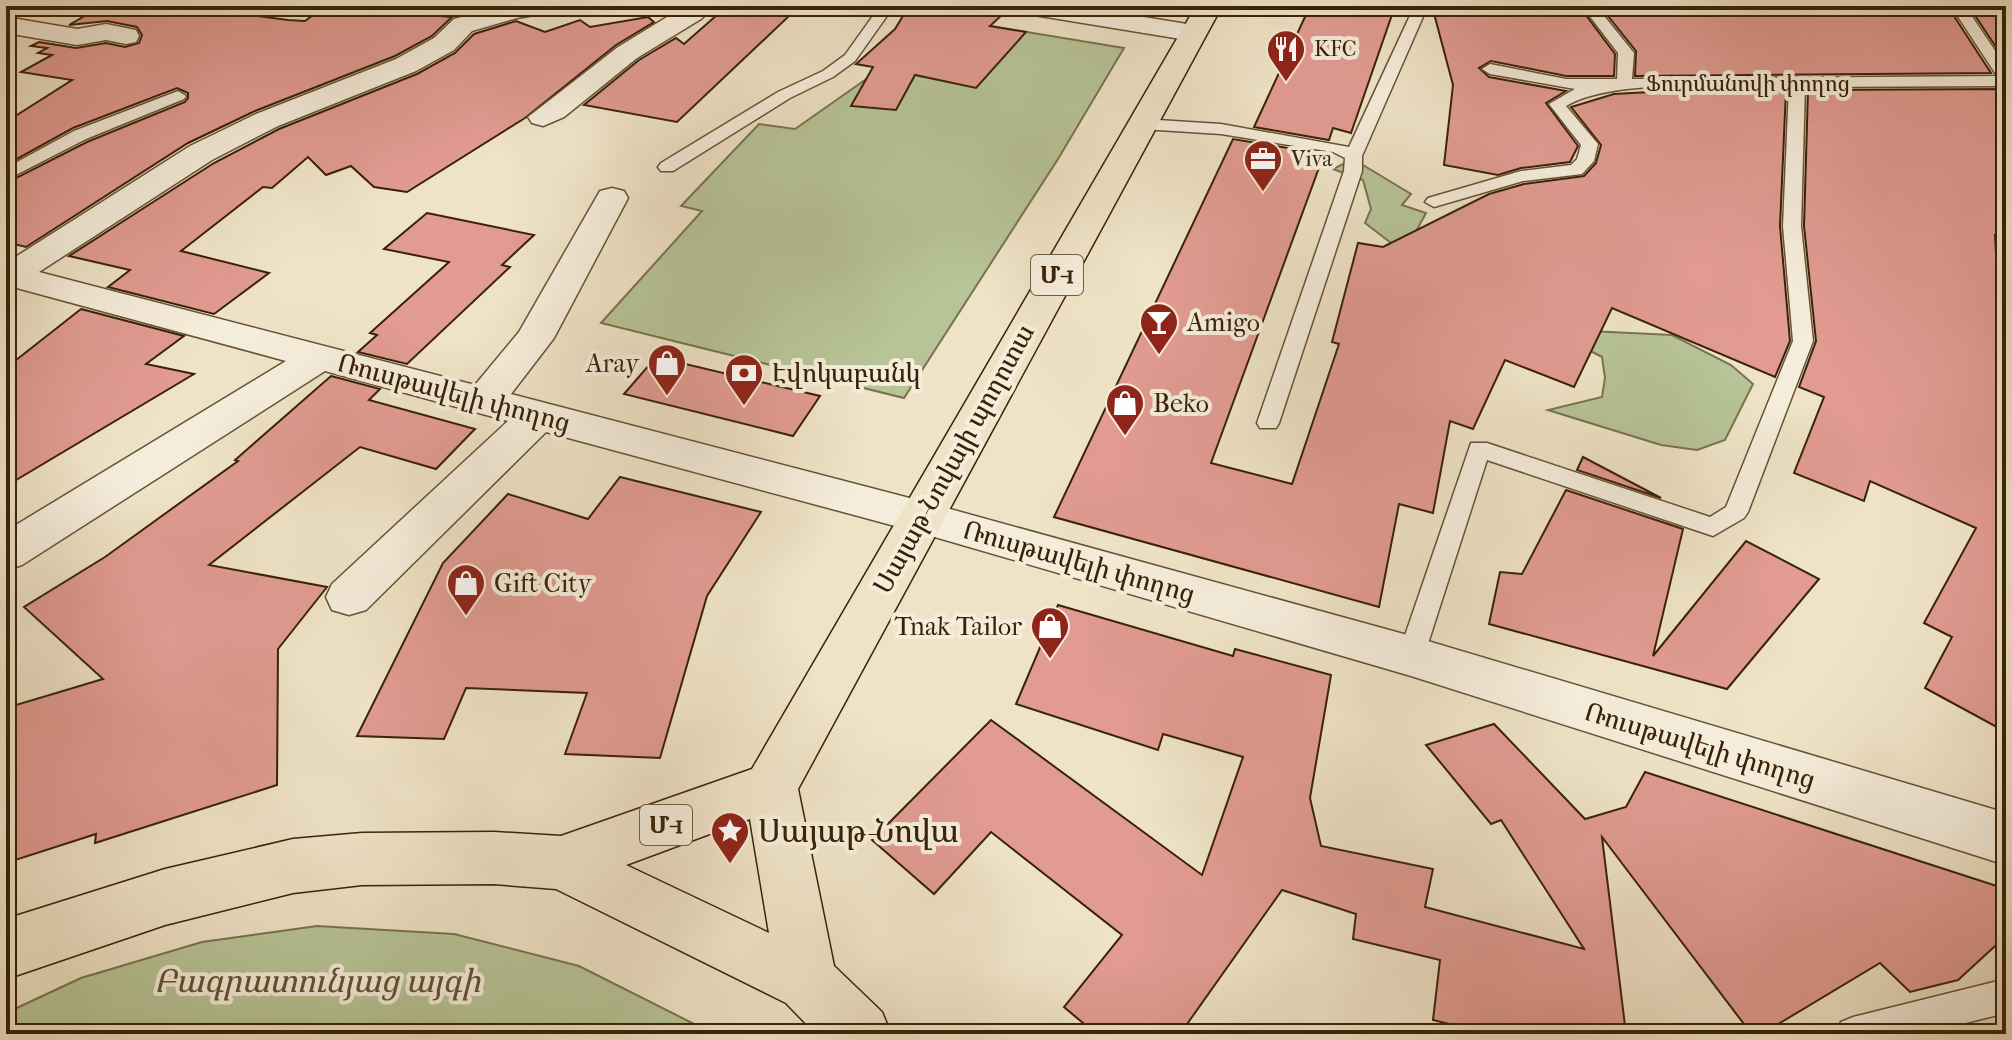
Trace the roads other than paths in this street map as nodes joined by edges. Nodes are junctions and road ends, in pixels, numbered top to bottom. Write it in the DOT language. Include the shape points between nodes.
graph roads {
  1 [pos="548,6"];
  2 [pos="702,6"];
  3 [pos="887,6"];
  4 [pos="1028,6"];
  5 [pos="1589,6"];
  6 [pos="1958,6"];
  7 [pos="1419,10"];
  8 [pos="1201,19"];
  9 [pos="6,25"];
  10 [pos="126,36"];
  11 [pos="1490,69"];
  12 [pos="2006,79"];
  13 [pos="1797,84"];
  14 [pos="1624,85"];
  15 [pos="178,96"];
  16 [pos="543,117"];
  17 [pos="1142,124"];
  18 [pos="1354,156"];
  19 [pos="667,167"];
  20 [pos="6,175"];
  21 [pos="612,198"];
  22 [pos="1434,202"];
  23 [pos="7,275"];
  24 [pos="320,357"];
  25 [pos="484,401"];
  26 [pos="539,415"];
  27 [pos="1268,423"];
  28 [pos="921,517"];
  29 [pos="6,553"];
  30 [pos="349,597"];
  31 [pos="1411,656"];
  32 [pos="771,787"];
  33 [pos="2001,837"];
  34 [pos="561,863"];
  35 [pos="6,949"];
  36 [pos="807,982"];
  37 [pos="2006,996"];
  38 [pos="860,1034"];
  39 [pos="1853,1034"];
  1 -- 23 [label="street" via="463,25 444,44 406,65 267,120"];
  2 -- 16 [label="street" via="619,59 567,104"];
  3 -- 19 [label="lane" via="850,58"];
  4 -- 8 [label="street"];
  5 -- 14 [label="lane" via="1626,53"];
  6 -- 12 [label="lane" via="1985,36"];
  7 -- 18 [label="lane"];
  8 -- 17 [label="highway, Սայաթ-Նովայի պողոտա / Մ-1"];
  9 -- 10 [label="street" via="77,37 106,32"];
  11 -- 14 [label="lane, Ֆուրմանովի փողոց" via="1566,84"];
  12 -- 13 [label="lane, Ֆուրմանովի փողոց"];
  13 -- 14 [label="lane, Ֆուրմանովի փողոց"];
  13 -- 31 [label="lane" via="1792,226 1803,341 1736,512 1713,527 1479,449"];
  14 -- 22 [label="lane" via="1576,93 1557,104 1590,144 1576,170 1521,176"];
  15 -- 20 [label="lane" via="80,135"];
  17 -- 18 [label="lane" via="1221,129 1337,148"];
  17 -- 28 [label="highway, Սայաթ-Նովայի պողոտա / Մ-1"];
  18 -- 27 [label="lane"];
  21 -- 25 [label="street" via="535,338"];
  23 -- 24 [label="street, Ռուսթավելի փողոց"];
  24 -- 25 [label="street, Ռուսթավելի փողոց"];
  24 -- 29 [label="street"];
  25 -- 26 [label="street, Ռուսթավելի փողոց"];
  26 -- 28 [label="street, Ռուսթավելի փողոց"];
  26 -- 30 [label="street"];
  28 -- 31 [label="street, Ռուսթավելի փողոց"];
  28 -- 32 [label="highway, Սայաթ-Նովայի պողոտա / Մ-1"];
  31 -- 33 [label="street, Ռուսթավելի փողոց"];
  32 -- 34 [label="highway, Մ-1"];
  32 -- 36 [label="highway"];
  34 -- 35 [label="highway" via="362,859 293,866 165,897"];
  34 -- 36 [label="highway"];
  36 -- 38 [label="highway"];
  37 -- 39 [label="lane"];
}
